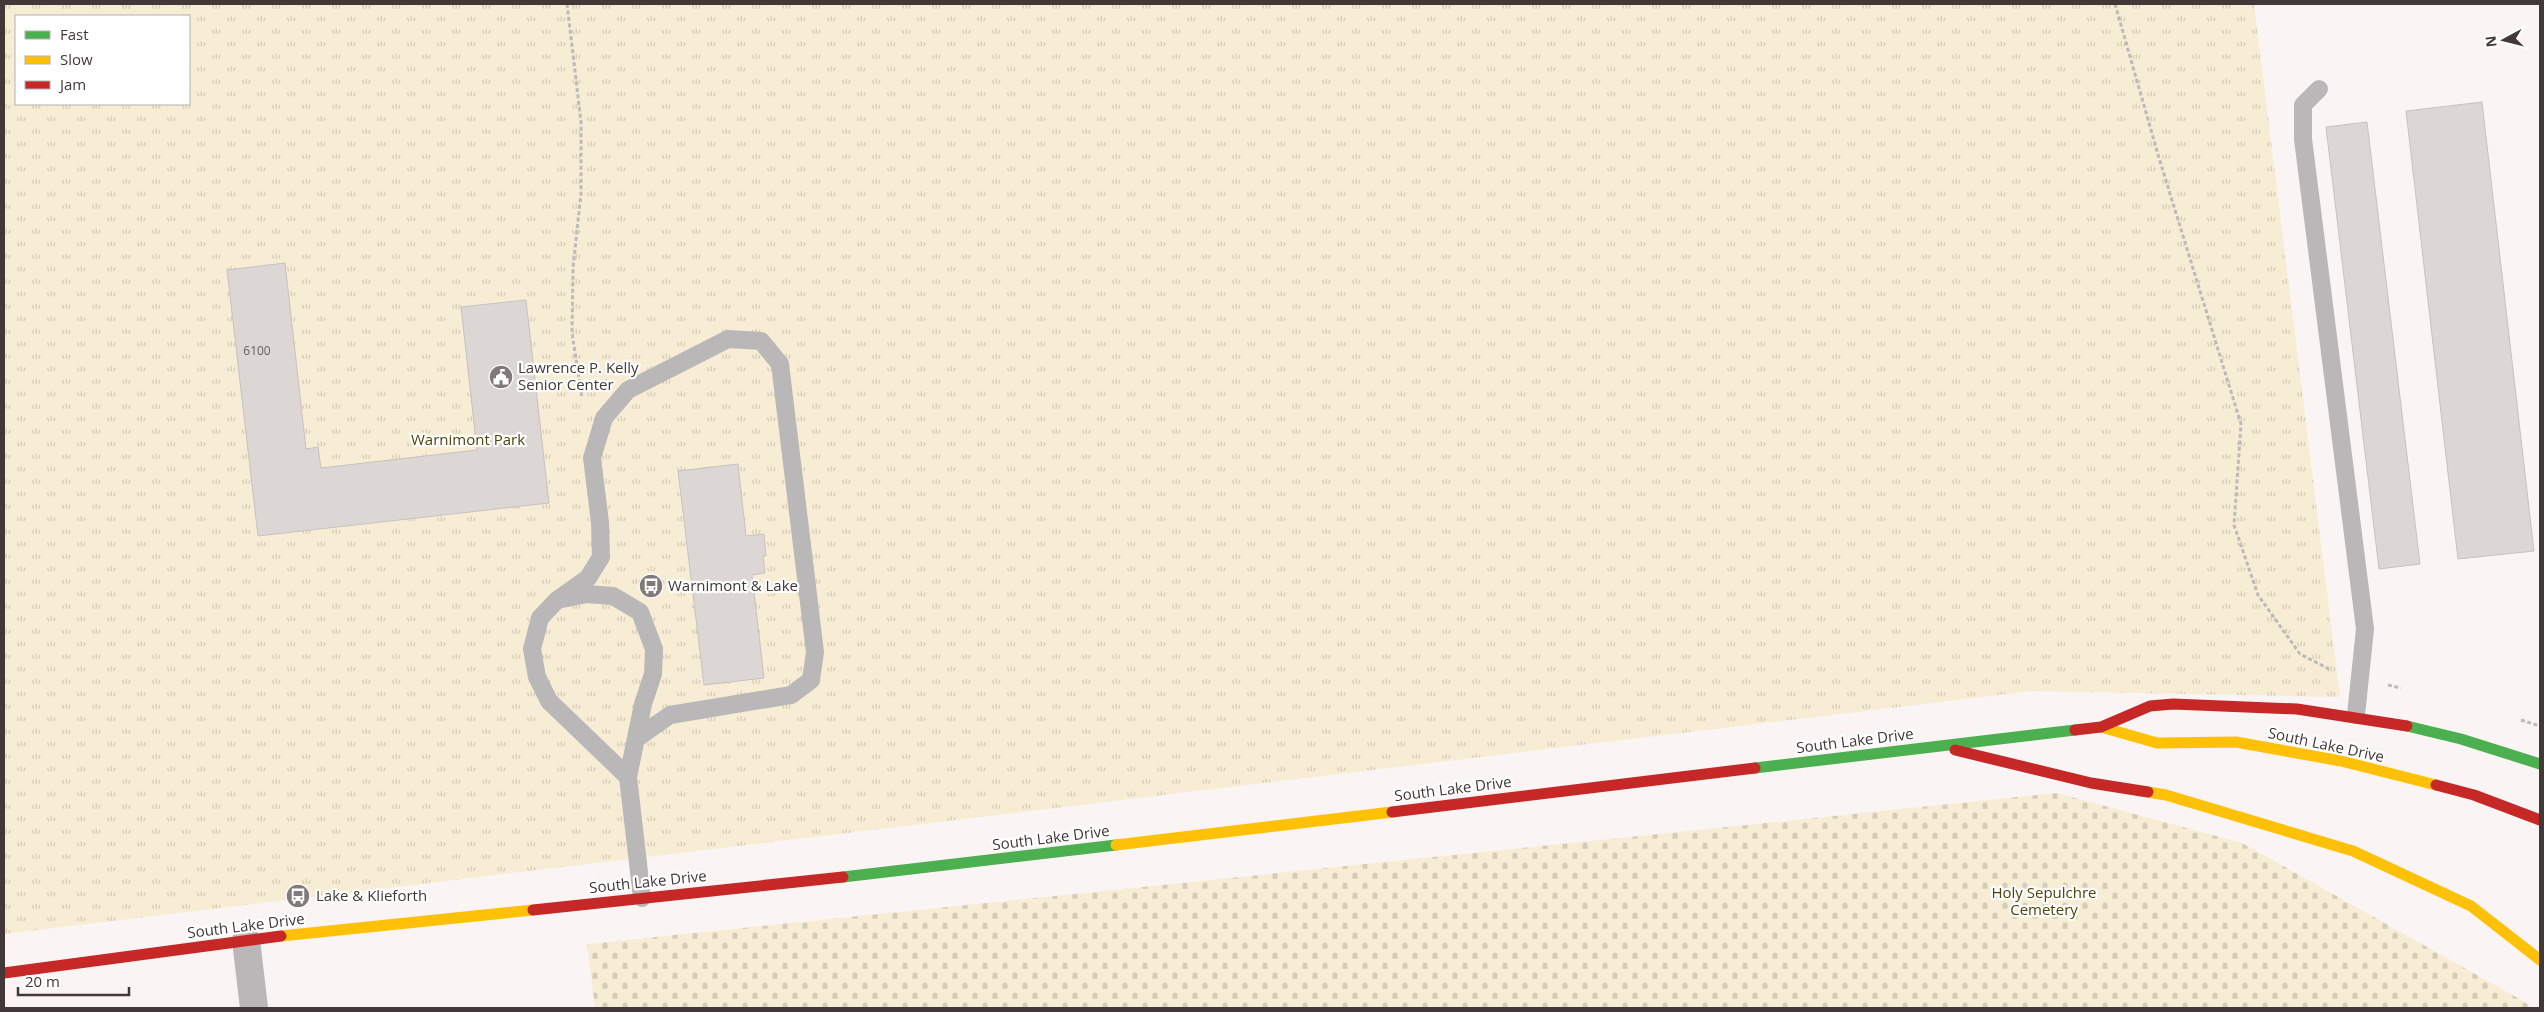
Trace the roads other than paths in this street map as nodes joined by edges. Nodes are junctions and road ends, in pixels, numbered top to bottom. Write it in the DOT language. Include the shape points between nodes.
graph roads {
  1 [pos="2319,88"];
  2 [pos="557,600"];
  3 [pos="2356,715"];
  4 [pos="2101,727"];
  5 [pos="636,739"];
  6 [pos="1936,746"];
  7 [pos="2540,764"];
  8 [pos="628,777"];
  9 [pos="2540,820"];
  10 [pos="642,898"];
  11 [pos="246,940"];
  12 [pos="2540,960"];
  13 [pos="4,973"];
  14 [pos="254,1008"];
  1 -- 3 [label="lane" via="2303,105 2303,139 2365,629"];
  2 -- 5 [label="lane" via="587,594 613,596 640,612 654,649 653,674"];
  2 -- 5 [label="lane" via="588,578 601,557 592,458 604,418 628,390 728,340 761,341 780,364 815,652 811,680 791,695 670,715"];
  2 -- 8 [label="lane" via="540,618 532,649 538,677 549,702"];
  3 -- 4 [label="main road, South Lake Drive" via="2251,705 2150,706"];
  3 -- 7 [label="main road, South Lake Drive" via="2494,747"];
  4 -- 6 [label="main road, South Lake Drive"];
  4 -- 9 [label="main road, South Lake Drive" via="2157,742 2236,742 2341,761 2474,795"];
  5 -- 8 [label="lane"];
  6 -- 10 [label="main road, South Lake Drive" via="926,868"];
  6 -- 12 [label="main road" via="2091,783 2166,795 2353,851 2470,906"];
  8 -- 10 [label="lane"];
  10 -- 11 [label="main road, South Lake Drive"];
  11 -- 13 [label="main road, South Lake Drive"];
  11 -- 14 [label="street"];
}
